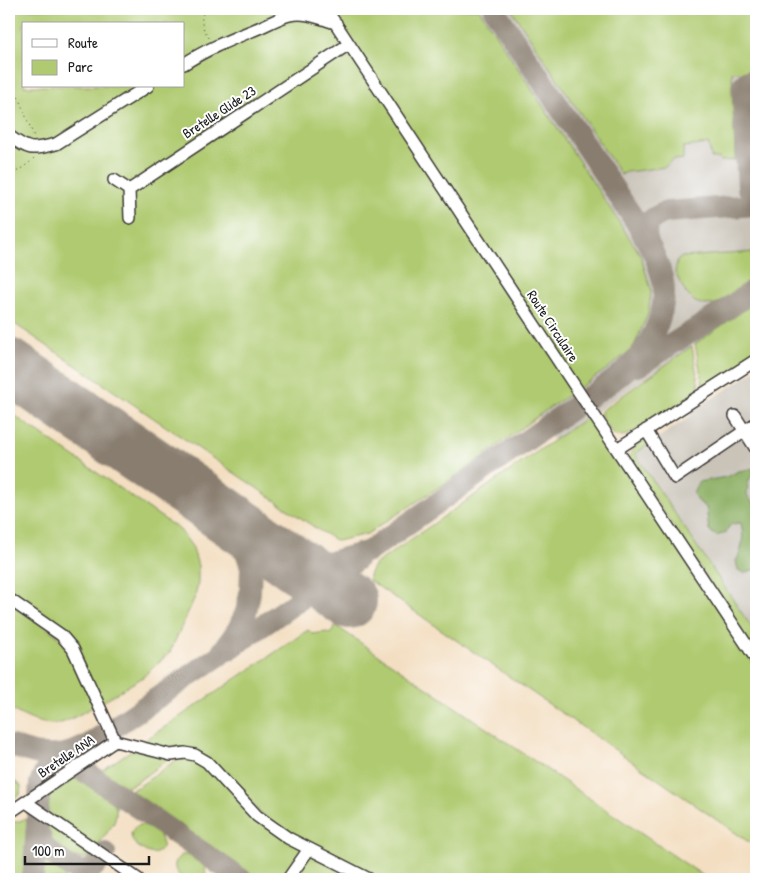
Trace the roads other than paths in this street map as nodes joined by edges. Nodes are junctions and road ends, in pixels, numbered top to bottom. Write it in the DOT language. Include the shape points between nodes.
graph roads {
  1 [pos="326,9"];
  2 [pos="336,23"];
  3 [pos="349,44"];
  4 [pos="185,63"];
  5 [pos="145,88"];
  6 [pos="9,136"];
  7 [pos="114,180"];
  8 [pos="129,190"];
  9 [pos="130,218"];
  10 [pos="756,360"];
  11 [pos="735,416"];
  12 [pos="756,423"];
  13 [pos="646,430"];
  14 [pos="745,431"];
  15 [pos="756,448"];
  16 [pos="617,449"];
  17 [pos="9,599"];
  18 [pos="756,659"];
  19 [pos="115,741"];
  20 [pos="26,802"];
  21 [pos="9,814"];
  22 [pos="309,849"];
  23 [pos="138,879"];
  24 [pos="288,879"];
  25 [pos="369,879"];
  1 -- 2 [label="lane, Route Circulaire"];
  2 -- 3 [label="lane, Route Circulaire"];
  2 -- 4 [label="lane" via="305,14 290,14 226,41"];
  3 -- 8 [label="lane, Bretelle Glide 23"];
  3 -- 16 [label="lane, Route Circulaire"];
  5 -- 6 [label="lane" via="56,144 30,149"];
  7 -- 8 [label="lane"];
  8 -- 9 [label="lane"];
  10 -- 13 [label="lane"];
  11 -- 14 [label="lane"];
  12 -- 14 [label="lane"];
  13 -- 14 [label="lane" via="675,478"];
  13 -- 16 [label="lane"];
  14 -- 15 [label="lane"];
  16 -- 18 [label="lane, Route Circulaire"];
  17 -- 19 [label="lane" via="61,635 73,649"];
  19 -- 20 [label="lane, Bretelle ANA"];
  19 -- 22 [label="lane" via="171,755 195,755 207,762 258,816"];
  20 -- 21 [label="lane, Bretelle ANA"];
  20 -- 23 [label="lane"];
  22 -- 24 [label="lane"];
  22 -- 25 [label="lane"];
}
